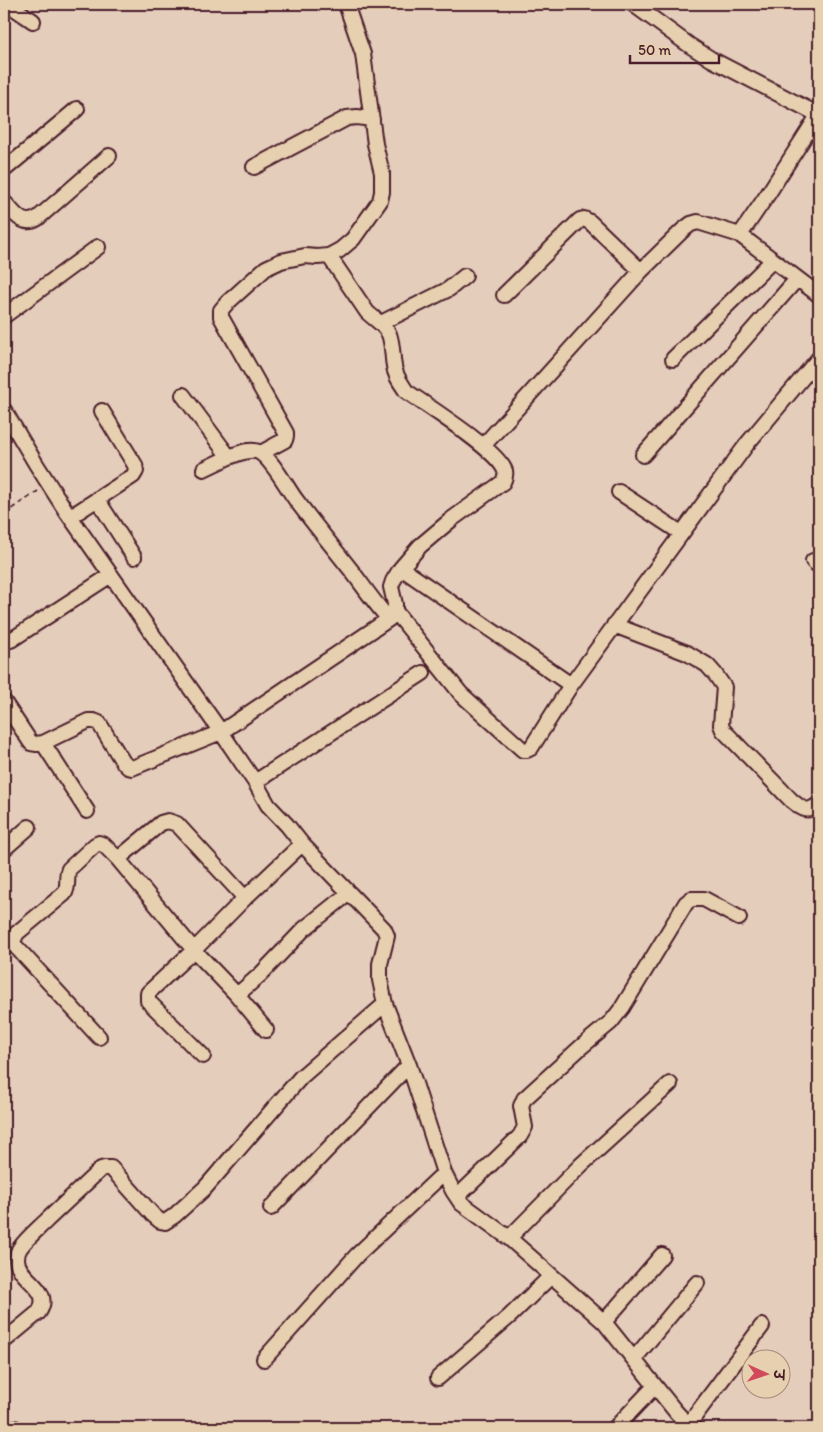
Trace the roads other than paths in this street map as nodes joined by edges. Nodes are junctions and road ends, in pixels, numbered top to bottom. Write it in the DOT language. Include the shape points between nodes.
graph roads {
  1 [pos="8,4"];
  2 [pos="346,4"];
  3 [pos="633,4"];
  4 [pos="33,22"];
  5 [pos="77,109"];
  6 [pos="819,114"];
  7 [pos="372,119"];
  8 [pos="109,156"];
  9 [pos="254,167"];
  10 [pos="4,170"];
  11 [pos="4,202"];
  12 [pos="740,235"];
  13 [pos="98,247"];
  14 [pos="329,256"];
  15 [pos="773,260"];
  16 [pos="641,271"];
  17 [pos="465,276"];
  18 [pos="797,279"];
  19 [pos="504,295"];
  20 [pos="819,295"];
  21 [pos="4,316"];
  22 [pos="381,323"];
  23 [pos="819,358"];
  24 [pos="673,359"];
  25 [pos="183,395"];
  26 [pos="4,410"];
  27 [pos="102,411"];
  28 [pos="483,446"];
  29 [pos="262,453"];
  30 [pos="643,455"];
  31 [pos="229,457"];
  32 [pos="204,469"];
  33 [pos="619,492"];
  34 [pos="97,499"];
  35 [pos="70,517"];
  36 [pos="681,533"];
  37 [pos="134,557"];
  38 [pos="401,568"];
  39 [pos="111,576"];
  40 [pos="392,615"];
  41 [pos="614,625"];
  42 [pos="11,640"];
  43 [pos="423,673"];
  44 [pos="570,685"];
  45 [pos="4,702"];
  46 [pos="220,732"];
  47 [pos="43,743"];
  48 [pos="255,782"];
  49 [pos="819,804"];
  50 [pos="87,811"];
  51 [pos="29,827"];
  52 [pos="302,844"];
  53 [pos="4,849"];
  54 [pos="118,860"];
  55 [pos="349,893"];
  56 [pos="245,898"];
  57 [pos="739,918"];
  58 [pos="194,950"];
  59 [pos="237,995"];
  60 [pos="385,1004"];
  61 [pos="266,1030"];
  62 [pos="99,1037"];
  63 [pos="203,1056"];
  64 [pos="409,1065"];
  65 [pos="670,1084"];
  66 [pos="444,1173"];
  67 [pos="457,1197"];
  68 [pos="271,1208"];
  69 [pos="508,1238"];
  70 [pos="662,1255"];
  71 [pos="551,1276"];
  72 [pos="697,1283"];
  73 [pos="604,1322"];
  74 [pos="762,1326"];
  75 [pos="4,1341"];
  76 [pos="264,1359"];
  77 [pos="634,1360"];
  78 [pos="438,1378"];
  79 [pos="655,1386"];
  80 [pos="690,1427"];
  81 [pos="614,1428"];
  1 -- 4 [label="street"];
  2 -- 7 [label="street" via="363,54"];
  3 -- 6 [label="street" via="711,59"];
  5 -- 10 [label="street"];
  6 -- 12 [label="street"];
  7 -- 9 [label="street" via="347,118"];
  7 -- 14 [label="street" via="382,173 380,202 352,239"];
  8 -- 11 [label="street" via="32,222 23,221"];
  12 -- 15 [label="street"];
  12 -- 16 [label="street" via="698,222 690,224"];
  13 -- 21 [label="street"];
  14 -- 22 [label="street" via="367,312"];
  14 -- 29 [label="street" via="305,256 266,268 221,310 221,317 286,433 285,440"];
  15 -- 18 [label="street"];
  15 -- 24 [label="street"];
  16 -- 19 [label="street" via="584,219"];
  16 -- 28 [label="street"];
  17 -- 22 [label="street" via="449,288"];
  18 -- 20 [label="street"];
  18 -- 30 [label="street"];
  22 -- 28 [label="street" via="389,333 394,367 406,391"];
  23 -- 36 [label="street"];
  25 -- 31 [label="street"];
  26 -- 35 [label="street"];
  27 -- 34 [label="street" via="136,465 136,471 134,476"];
  28 -- 38 [label="street" via="504,469 506,478 420,546"];
  29 -- 31 [label="street" via="254,450"];
  29 -- 40 [label="street" via="374,602"];
  31 -- 32 [label="street"];
  33 -- 36 [label="street"];
  34 -- 35 [label="street"];
  34 -- 37 [label="street"];
  35 -- 39 [label="street"];
  36 -- 41 [label="street"];
  38 -- 40 [label="street" via="391,587 396,604"];
  38 -- 44 [label="street"];
  39 -- 42 [label="street"];
  39 -- 46 [label="street"];
  40 -- 44 [label="street" via="461,694 523,750 531,748"];
  40 -- 46 [label="street"];
  41 -- 44 [label="street"];
  41 -- 49 [label="street" via="687,653 707,665 724,687 723,730 796,804 806,810"];
  43 -- 48 [label="street"];
  45 -- 47 [label="street" via="31,743"];
  46 -- 47 [label="street" via="132,768 123,762 94,720"];
  46 -- 48 [label="street"];
  47 -- 50 [label="street"];
  48 -- 52 [label="street" via="268,805"];
  51 -- 53 [label="street"];
  52 -- 55 [label="street"];
  52 -- 56 [label="street"];
  54 -- 56 [label="street" via="161,823 177,824"];
  54 -- 58 [label="street"];
  54 -- 62 [label="street" via="104,845 94,845 69,869 64,894 17,933 13,941"];
  55 -- 59 [label="street" via="304,929"];
  55 -- 60 [label="street" via="384,929 386,936 380,980"];
  56 -- 58 [label="street"];
  57 -- 67 [label="street" via="704,899 691,899 686,903 622,1008 611,1022 524,1099 521,1106 525,1127 520,1136"];
  58 -- 59 [label="street"];
  58 -- 63 [label="street" via="147,996 148,1001"];
  59 -- 61 [label="street"];
  60 -- 64 [label="street"];
  60 -- 75 [label="street" via="301,1077 205,1188 165,1222 153,1215 111,1168 101,1170 19,1249 18,1266 43,1300 39,1312"];
  64 -- 66 [label="street"];
  64 -- 68 [label="street"];
  65 -- 69 [label="street" via="581,1165"];
  66 -- 67 [label="street"];
  66 -- 76 [label="street" via="357,1255"];
  67 -- 69 [label="street"];
  69 -- 71 [label="street"];
  70 -- 73 [label="street"];
  71 -- 73 [label="street"];
  71 -- 78 [label="street"];
  72 -- 77 [label="street"];
  73 -- 77 [label="street"];
  74 -- 80 [label="street"];
  77 -- 79 [label="street"];
  79 -- 80 [label="street"];
  79 -- 81 [label="street"];
}
